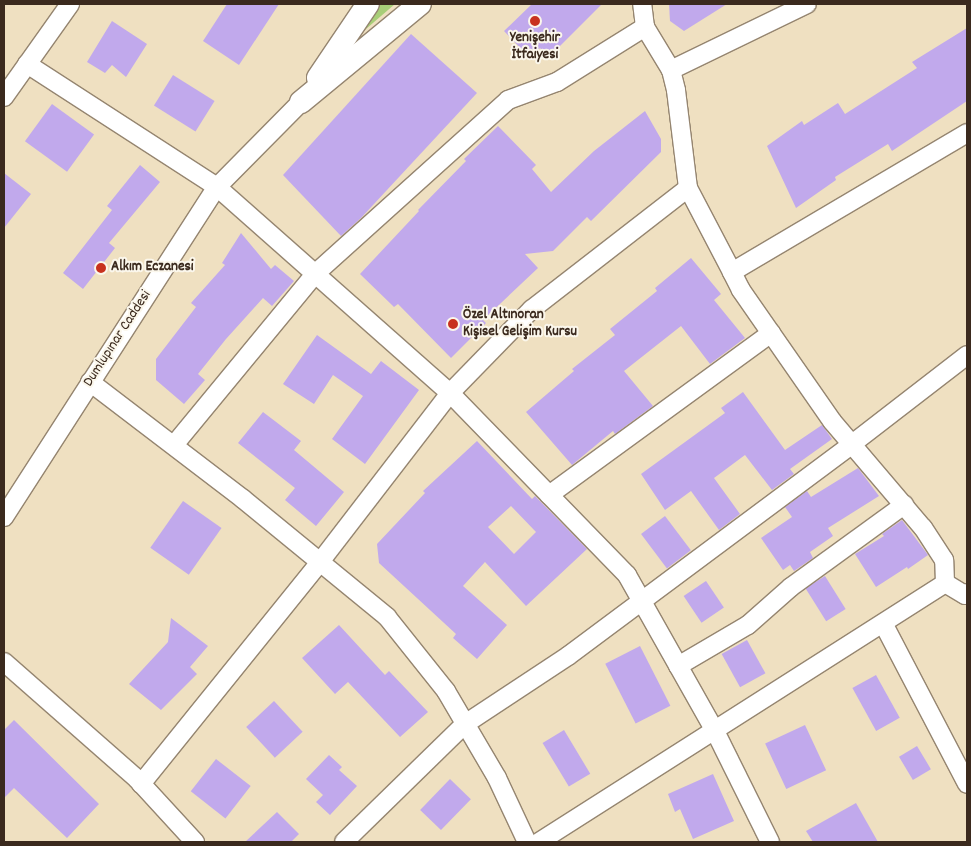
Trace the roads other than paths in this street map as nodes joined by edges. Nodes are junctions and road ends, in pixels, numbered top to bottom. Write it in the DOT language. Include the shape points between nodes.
graph roads {
  1 [pos="70,4"];
  2 [pos="353,4"];
  3 [pos="368,4"];
  4 [pos="420,4"];
  5 [pos="642,4"];
  6 [pos="806,4"];
  7 [pos="645,27"];
  8 [pos="349,33"];
  9 [pos="27,64"];
  10 [pos="671,70"];
  11 [pos="4,97"];
  12 [pos="301,102"];
  13 [pos="967,132"];
  14 [pos="217,187"];
  15 [pos="688,188"];
  16 [pos="732,272"];
  17 [pos="316,274"];
  18 [pos="771,333"];
  19 [pos="967,355"];
  20 [pos="90,382"];
  21 [pos="450,393"];
  22 [pos="852,444"];
  23 [pos="174,445"];
  24 [pos="549,495"];
  25 [pos="904,505"];
  26 [pos="4,517"];
  27 [pos="320,562"];
  28 [pos="945,584"];
  29 [pos="967,594"];
  30 [pos="642,602"];
  31 [pos="884,625"];
  32 [pos="4,662"];
  33 [pos="678,666"];
  34 [pos="465,724"];
  35 [pos="715,731"];
  36 [pos="141,784"];
  37 [pos="967,784"];
  38 [pos="195,842"];
  39 [pos="344,842"];
  40 [pos="527,842"];
  41 [pos="539,842"];
  42 [pos="770,842"];
  1 -- 9 [label="street"];
  2 -- 8 [label="street"];
  3 -- 8 [label="street, Dumlupınar Caddesi"];
  4 -- 12 [label="street, Dumlupınar Caddesi"];
  5 -- 7 [label="street"];
  6 -- 10 [label="street"];
  7 -- 10 [label="street"];
  7 -- 17 [label="street" via="557,82 508,100"];
  8 -- 12 [label="street, Dumlupınar Caddesi"];
  9 -- 11 [label="street"];
  9 -- 14 [label="street"];
  10 -- 15 [label="street"];
  12 -- 14 [label="street, Dumlupınar Caddesi"];
  13 -- 16 [label="street"];
  14 -- 17 [label="street"];
  14 -- 20 [label="street, Dumlupınar Caddesi"];
  15 -- 16 [label="street"];
  15 -- 21 [label="street" via="532,309"];
  16 -- 18 [label="street"];
  17 -- 21 [label="street"];
  17 -- 23 [label="street"];
  18 -- 22 [label="street" via="832,421"];
  18 -- 24 [label="street"];
  19 -- 22 [label="street"];
  20 -- 23 [label="street"];
  20 -- 26 [label="street, Dumlupınar Caddesi"];
  21 -- 24 [label="street"];
  21 -- 27 [label="street"];
  22 -- 25 [label="street"];
  22 -- 30 [label="street"];
  23 -- 27 [label="street"];
  24 -- 30 [label="street" via="627,575"];
  25 -- 28 [label="street" via="944,560"];
  25 -- 33 [label="street" via="791,587 748,625"];
  27 -- 34 [label="street" via="387,617 446,691"];
  27 -- 36 [label="street"];
  28 -- 29 [label="street"];
  28 -- 31 [label="street"];
  30 -- 33 [label="street"];
  30 -- 34 [label="street"];
  31 -- 35 [label="street"];
  31 -- 37 [label="street"];
  32 -- 36 [label="street"];
  33 -- 35 [label="street"];
  34 -- 39 [label="street"];
  34 -- 40 [label="street" via="497,778"];
  35 -- 41 [label="street"];
  35 -- 42 [label="street"];
  36 -- 38 [label="street"];
}
